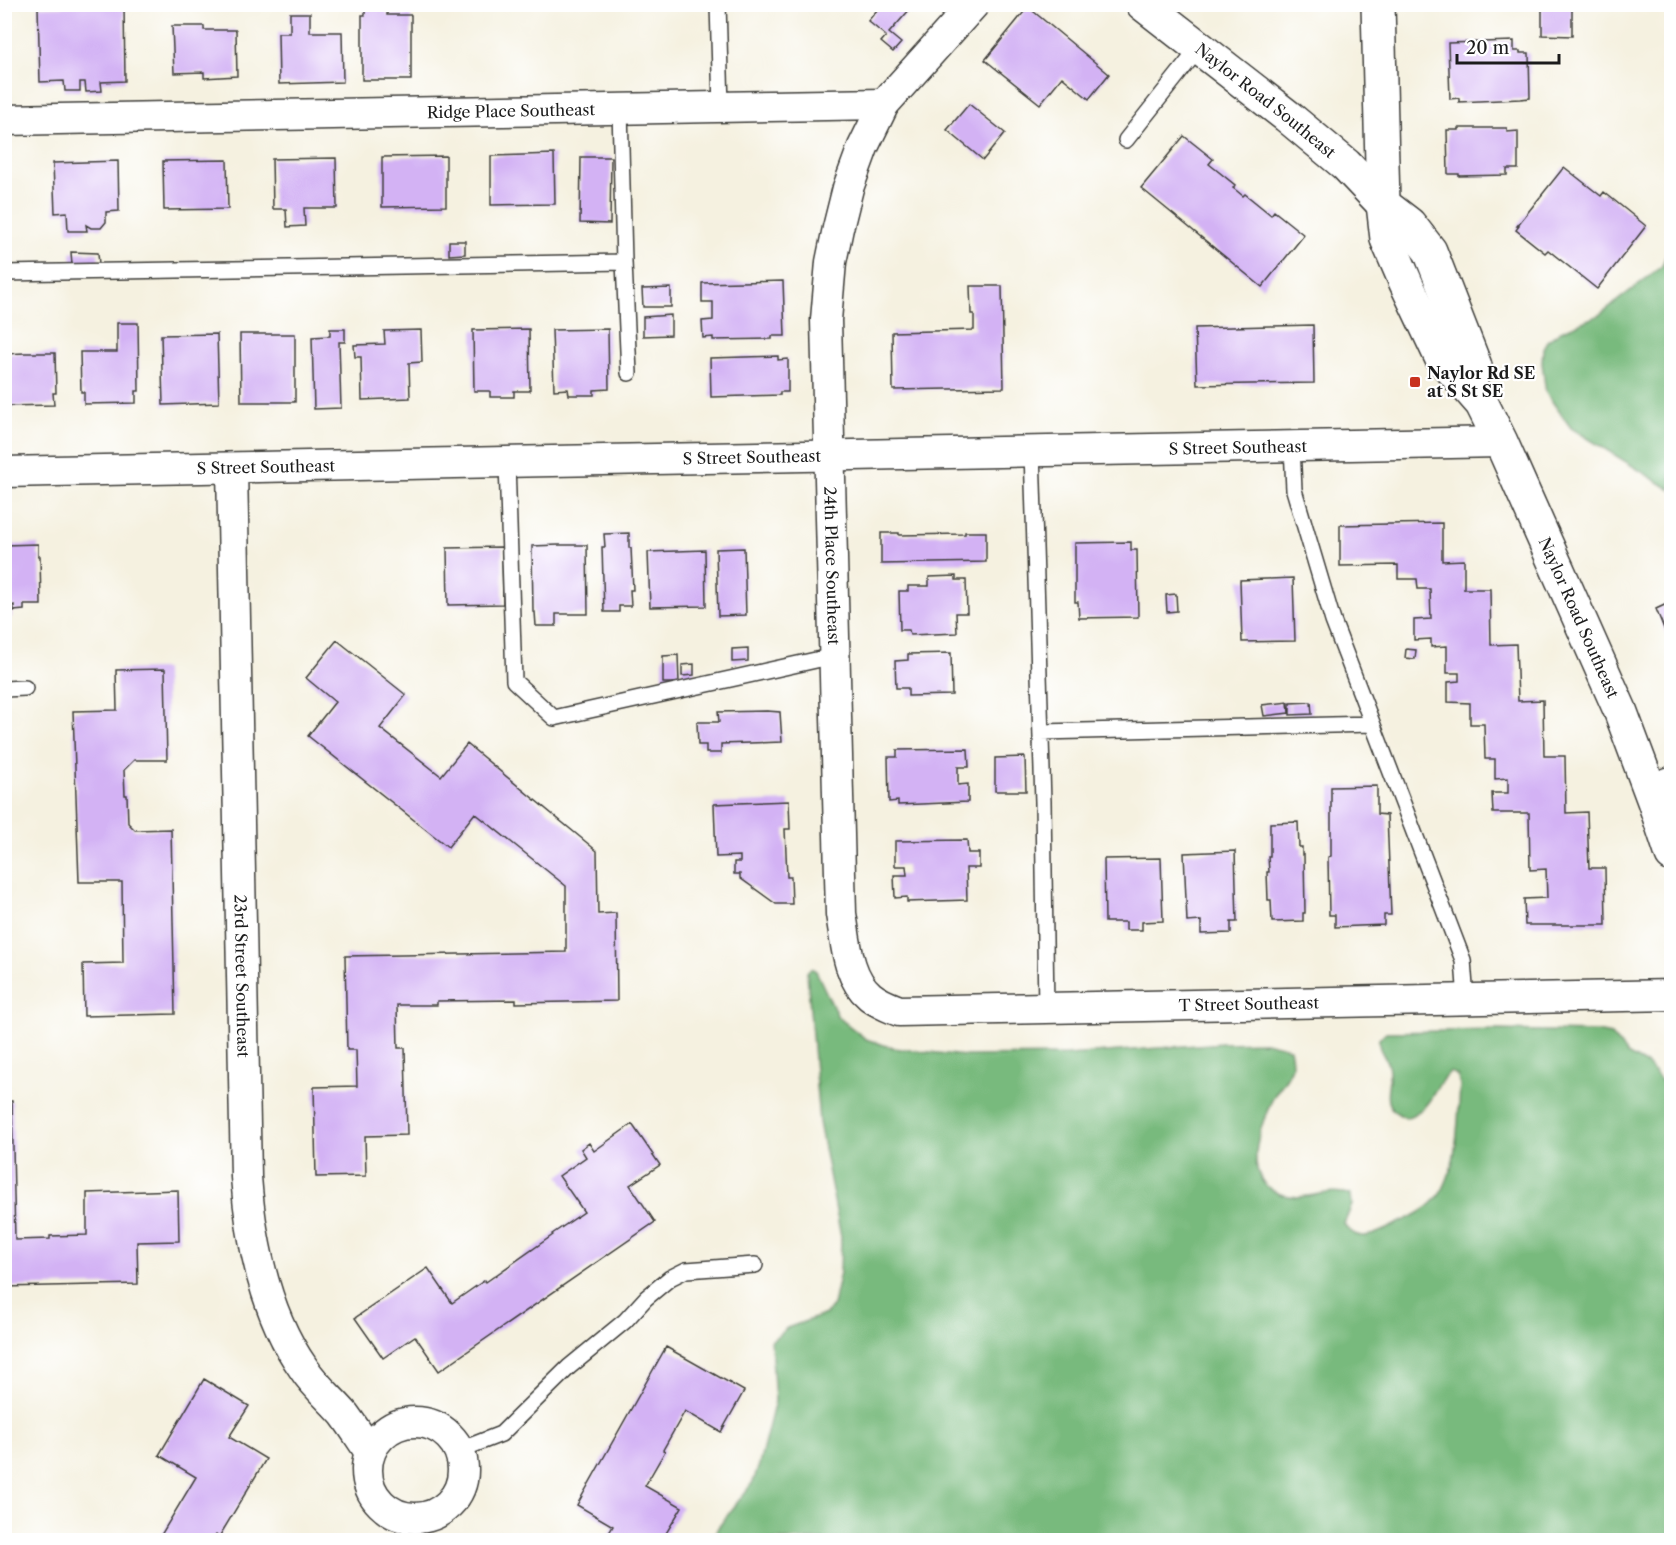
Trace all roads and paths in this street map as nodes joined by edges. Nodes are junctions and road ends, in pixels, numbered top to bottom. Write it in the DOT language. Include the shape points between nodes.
graph roads {
  1 [pos="718,4"];
  2 [pos="974,4"];
  3 [pos="1143,4"];
  4 [pos="1378,4"];
  5 [pos="1199,48"];
  6 [pos="884,104"];
  7 [pos="721,106"];
  8 [pos="620,109"];
  9 [pos="4,120"];
  10 [pos="1126,140"];
  11 [pos="1383,204"];
  12 [pos="624,262"];
  13 [pos="4,273"];
  14 [pos="629,373"];
  15 [pos="1501,442"];
  16 [pos="1292,446"];
  17 [pos="1032,451"];
  18 [pos="830,455"];
  19 [pos="507,462"];
  20 [pos="232,468"];
  21 [pos="4,472"];
  22 [pos="834,656"];
  23 [pos="25,688"];
  24 [pos="4,689"];
  25 [pos="1372,724"];
  26 [pos="1041,732"];
  27 [pos="1659,778"];
  28 [pos="1671,855"];
  29 [pos="850,964"];
  30 [pos="1671,995"];
  31 [pos="1466,1000"];
  32 [pos="1046,1009"];
  33 [pos="755,1265"];
  34 [pos="460,1450"];
  35 [pos="370,1452"];
  1 -- 7 [label="lane"];
  2 -- 6 [label="street"];
  3 -- 5 [label="street, Naylor Road Southeast"];
  4 -- 11 [label="street"];
  5 -- 10 [label="lane"];
  5 -- 11 [label="street, Naylor Road Southeast" via="1346,165"];
  6 -- 7 [label="street, Ridge Place Southeast"];
  6 -- 18 [label="street, 24th Place Southeast" via="848,189 831,262 826,320"];
  7 -- 8 [label="street, Ridge Place Southeast"];
  8 -- 9 [label="street, Ridge Place Southeast"];
  8 -- 12 [label="lane"];
  11 -- 15 [label="street, Naylor Road Southeast" via="1408,224 1430,251 1475,366 1469,387"];
  12 -- 13 [label="lane"];
  12 -- 14 [label="lane"];
  15 -- 16 [label="street, S Street Southeast"];
  15 -- 27 [label="street, Naylor Road Southeast" via="1616,700"];
  16 -- 17 [label="street, S Street Southeast"];
  16 -- 25 [label="lane" via="1294,490 1333,621"];
  17 -- 18 [label="street, S Street Southeast"];
  17 -- 26 [label="lane"];
  18 -- 19 [label="street, S Street Southeast"];
  18 -- 22 [label="street, 24th Place Southeast"];
  19 -- 20 [label="street, S Street Southeast"];
  19 -- 22 [label="lane" via="514,681 554,718"];
  20 -- 21 [label="street, S Street Southeast"];
  20 -- 35 [label="street, 23rd Street Southeast" via="249,1211 262,1278 285,1336 303,1368"];
  22 -- 29 [label="street, 24th Place Southeast" via="841,915"];
  23 -- 24 [label="lane"];
  25 -- 26 [label="lane"];
  25 -- 31 [label="lane" via="1463,960"];
  26 -- 32 [label="lane"];
  27 -- 28 [label="street, Naylor Road Southeast"];
  29 -- 32 [label="street, T Street Southeast" via="857,982 871,997 899,1011"];
  30 -- 31 [label="street, T Street Southeast"];
  31 -- 32 [label="street, T Street Southeast"];
  33 -- 34 [label="lane" via="686,1270 670,1278 569,1367 501,1434"];
  34 -- 35 [label="street" via="438,1427 406,1422 391,1428"];
  34 -- 35 [label="street" via="463,1482 456,1496 446,1508 416,1518 400,1516 376,1497 369,1483"];
}
